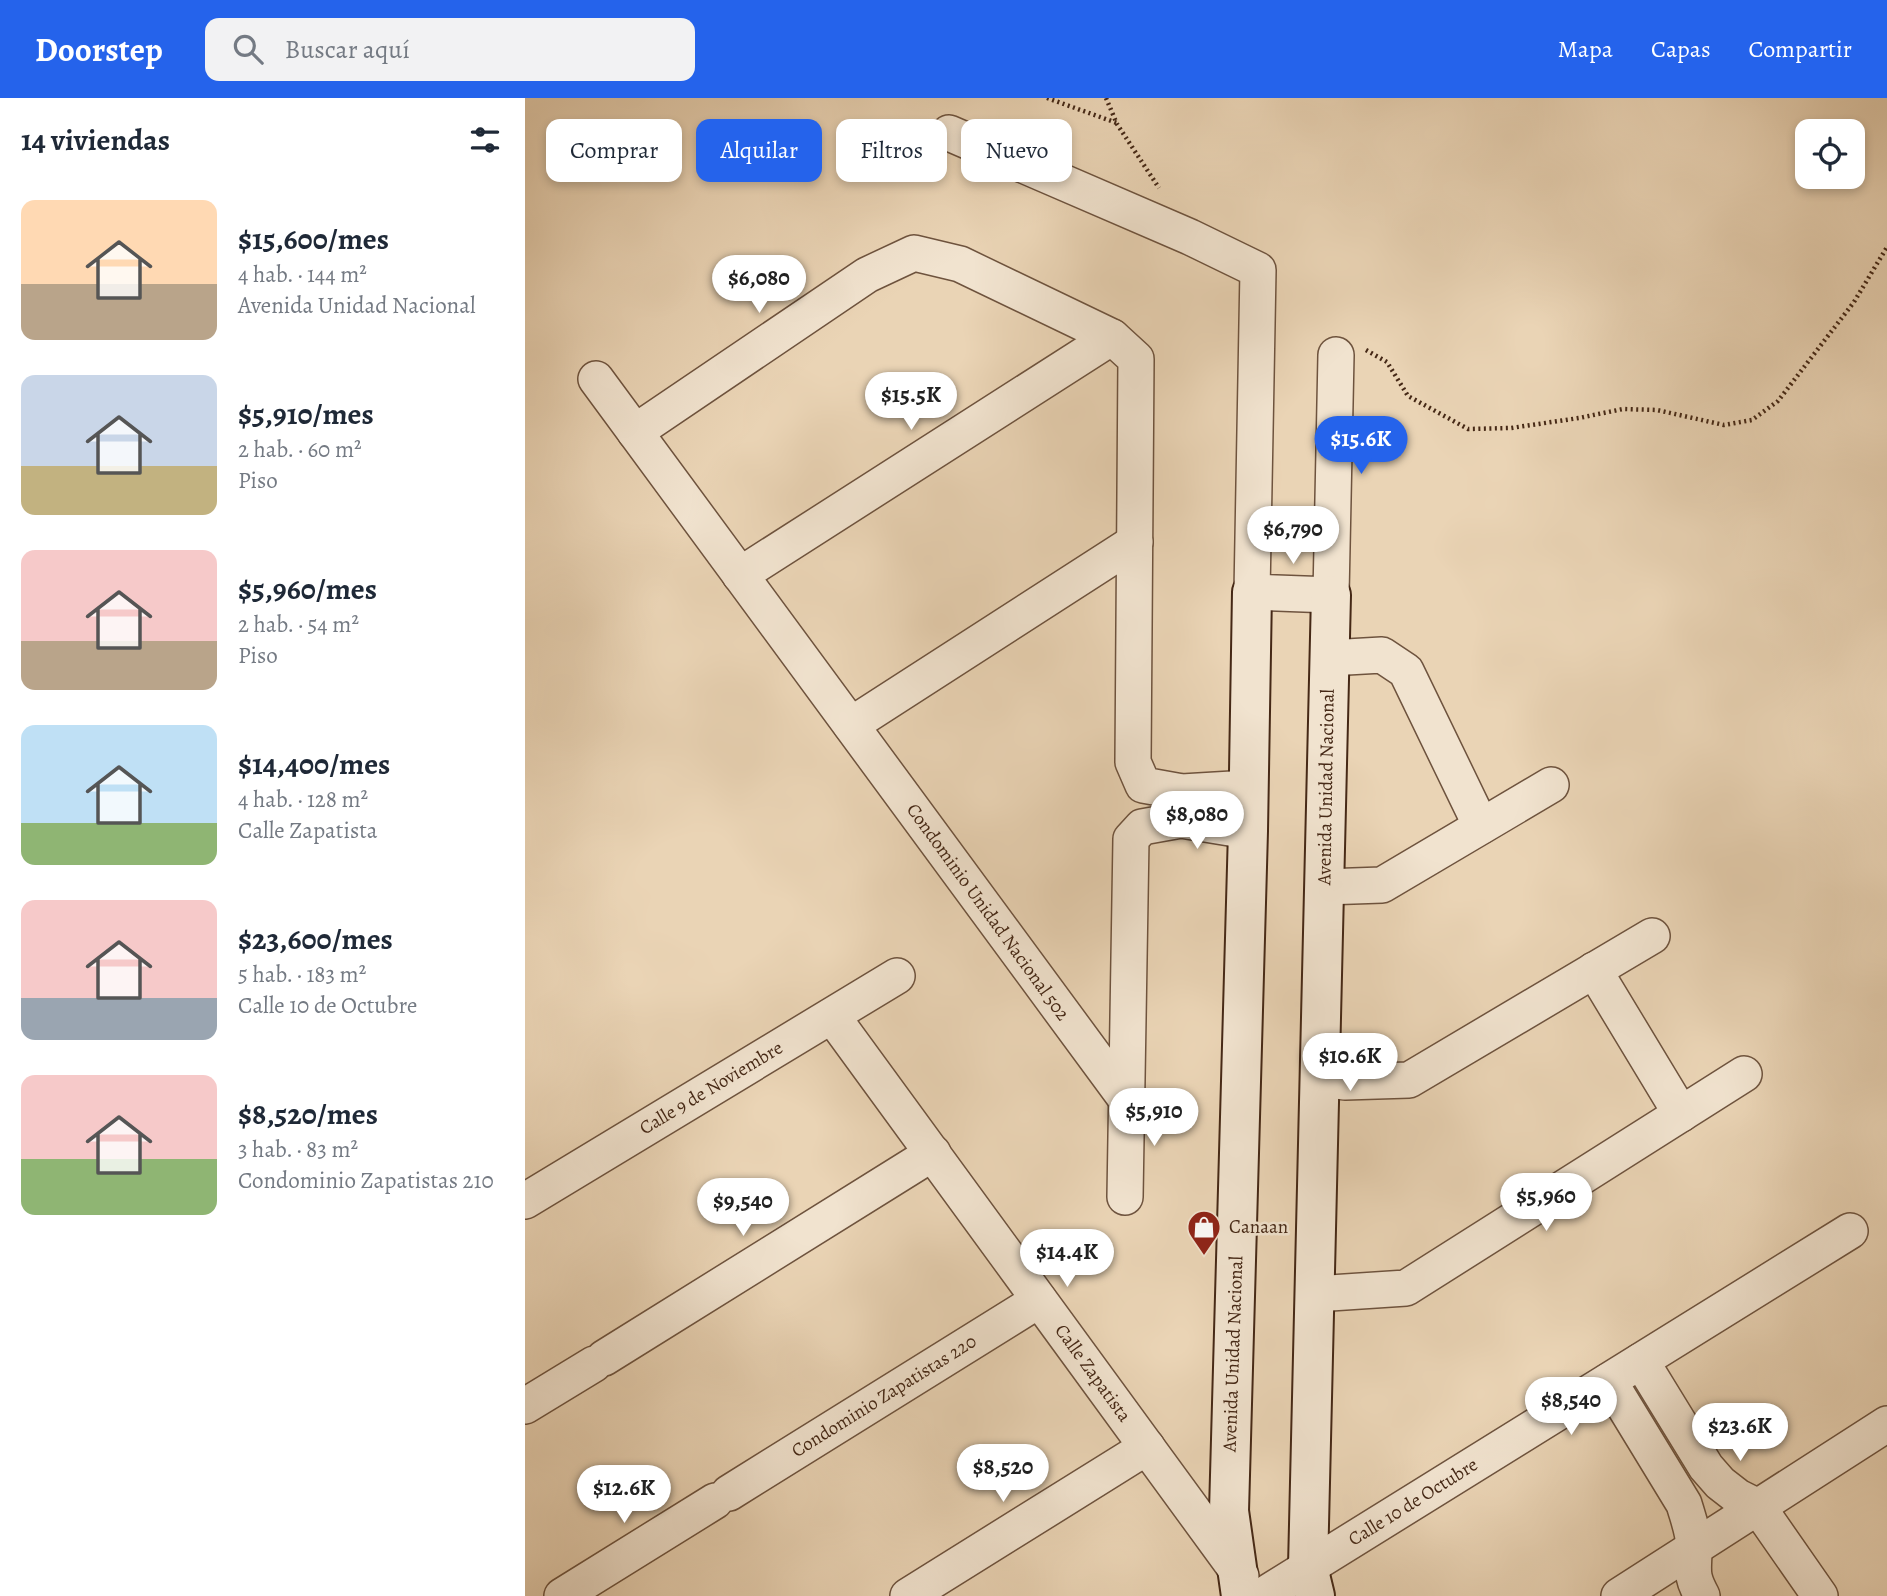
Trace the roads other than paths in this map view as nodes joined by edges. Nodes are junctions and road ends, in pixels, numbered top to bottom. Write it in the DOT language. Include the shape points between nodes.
graph roads {
  1 [pos="949,133"];
  2 [pos="1112,337"];
  3 [pos="1336,355"];
  4 [pos="596,379"];
  5 [pos="635,432"];
  6 [pos="1135,542"];
  7 [pos="740,575"];
  8 [pos="1252,592"];
  9 [pos="1331,595"];
  10 [pos="1329,658"];
  11 [pos="851,725"];
  12 [pos="1551,785"];
  13 [pos="1249,788"];
  14 [pos="1481,827"];
  15 [pos="1248,831"];
  16 [pos="1324,887"];
  17 [pos="1652,936"];
  18 [pos="1594,970"];
  19 [pos="897,976"];
  20 [pos="832,1016"];
  21 [pos="1744,1074"];
  22 [pos="1320,1080"];
  23 [pos="1126,1099"];
  24 [pos="1681,1114"];
  25 [pos="933,1153"];
  26 [pos="1125,1197"];
  27 [pos="525,1201"];
  28 [pos="1850,1231"];
  29 [pos="1315,1294"];
  30 [pos="1039,1300"];
  31 [pos="1641,1361"];
  32 [pos="1609,1381"];
  33 [pos="525,1406"];
  34 [pos="1887,1424"];
  35 [pos="1147,1447"];
  36 [pos="1758,1507"];
  37 [pos="1694,1547"];
  38 [pos="1312,1582"];
  39 [pos="1249,1590"];
  40 [pos="562,1596"];
  41 [pos="908,1596"];
  42 [pos="1619,1596"];
  43 [pos="1702,1596"];
  44 [pos="1820,1596"];
  1 -- 8 [label="street, Avenida Unidad Nacional" via="1258,270"];
  2 -- 5 [label="street" via="960,264 914,253 867,275"];
  2 -- 6 [label="street" via="1136,359"];
  2 -- 7 [label="street"];
  3 -- 9 [label="street, Avenida Unidad Nacional"];
  4 -- 5 [label="street, Condominio Unidad Nacional 502"];
  5 -- 7 [label="street, Condominio Unidad Nacional 502"];
  6 -- 11 [label="street"];
  6 -- 13 [label="street" via="1133,762 1143,785 1182,792"];
  7 -- 11 [label="street, Condominio Unidad Nacional 502"];
  8 -- 9 [label="street"];
  8 -- 13 [label="street, Avenida Unidad Nacional"];
  9 -- 10 [label="street, Avenida Unidad Nacional"];
  10 -- 14 [label="street" via="1382,655 1406,671"];
  10 -- 16 [label="street, Avenida Unidad Nacional"];
  11 -- 23 [label="street, Condominio Unidad Nacional 502"];
  12 -- 14 [label="street"];
  13 -- 15 [label="street, Avenida Unidad Nacional"];
  14 -- 16 [label="street" via="1382,885"];
  15 -- 23 [label="street" via="1181,820 1142,827 1131,839"];
  15 -- 39 [label="street, Avenida Unidad Nacional" via="1229,1511"];
  16 -- 22 [label="street, Avenida Unidad Nacional"];
  17 -- 18 [label="street"];
  18 -- 22 [label="street" via="1409,1080"];
  18 -- 24 [label="street"];
  19 -- 20 [label="street, Calle 9 de Noviembre"];
  20 -- 25 [label="street, Calle Zapatista"];
  20 -- 27 [label="street, Calle 9 de Noviembre"];
  21 -- 24 [label="street"];
  22 -- 29 [label="street, Avenida Unidad Nacional"];
  23 -- 26 [label="street"];
  24 -- 29 [label="street" via="1406,1288"];
  25 -- 30 [label="street, Calle Zapatista"];
  25 -- 33 [label="street"];
  28 -- 31 [label="street, Calle 10 de Octubre"];
  29 -- 38 [label="street, Avenida Unidad Nacional"];
  30 -- 35 [label="street, Calle Zapatista"];
  30 -- 40 [label="street, Condominio Zapatistas 220"];
  31 -- 32 [label="street, Calle 10 de Octubre"];
  31 -- 36 [label="street" via="1706,1467 1738,1497"];
  32 -- 37 [label="street" via="1684,1504"];
  32 -- 38 [label="street, Calle 10 de Octubre"];
  34 -- 36 [label="street"];
  35 -- 39 [label="street, Calle Zapatista"];
  35 -- 41 [label="street"];
  36 -- 37 [label="street"];
  36 -- 44 [label="street"];
  37 -- 42 [label="street"];
  37 -- 43 [label="street" via="1694,1581"];
  38 -- 39 [label="street, Calle 10 de Octubre"];
}
